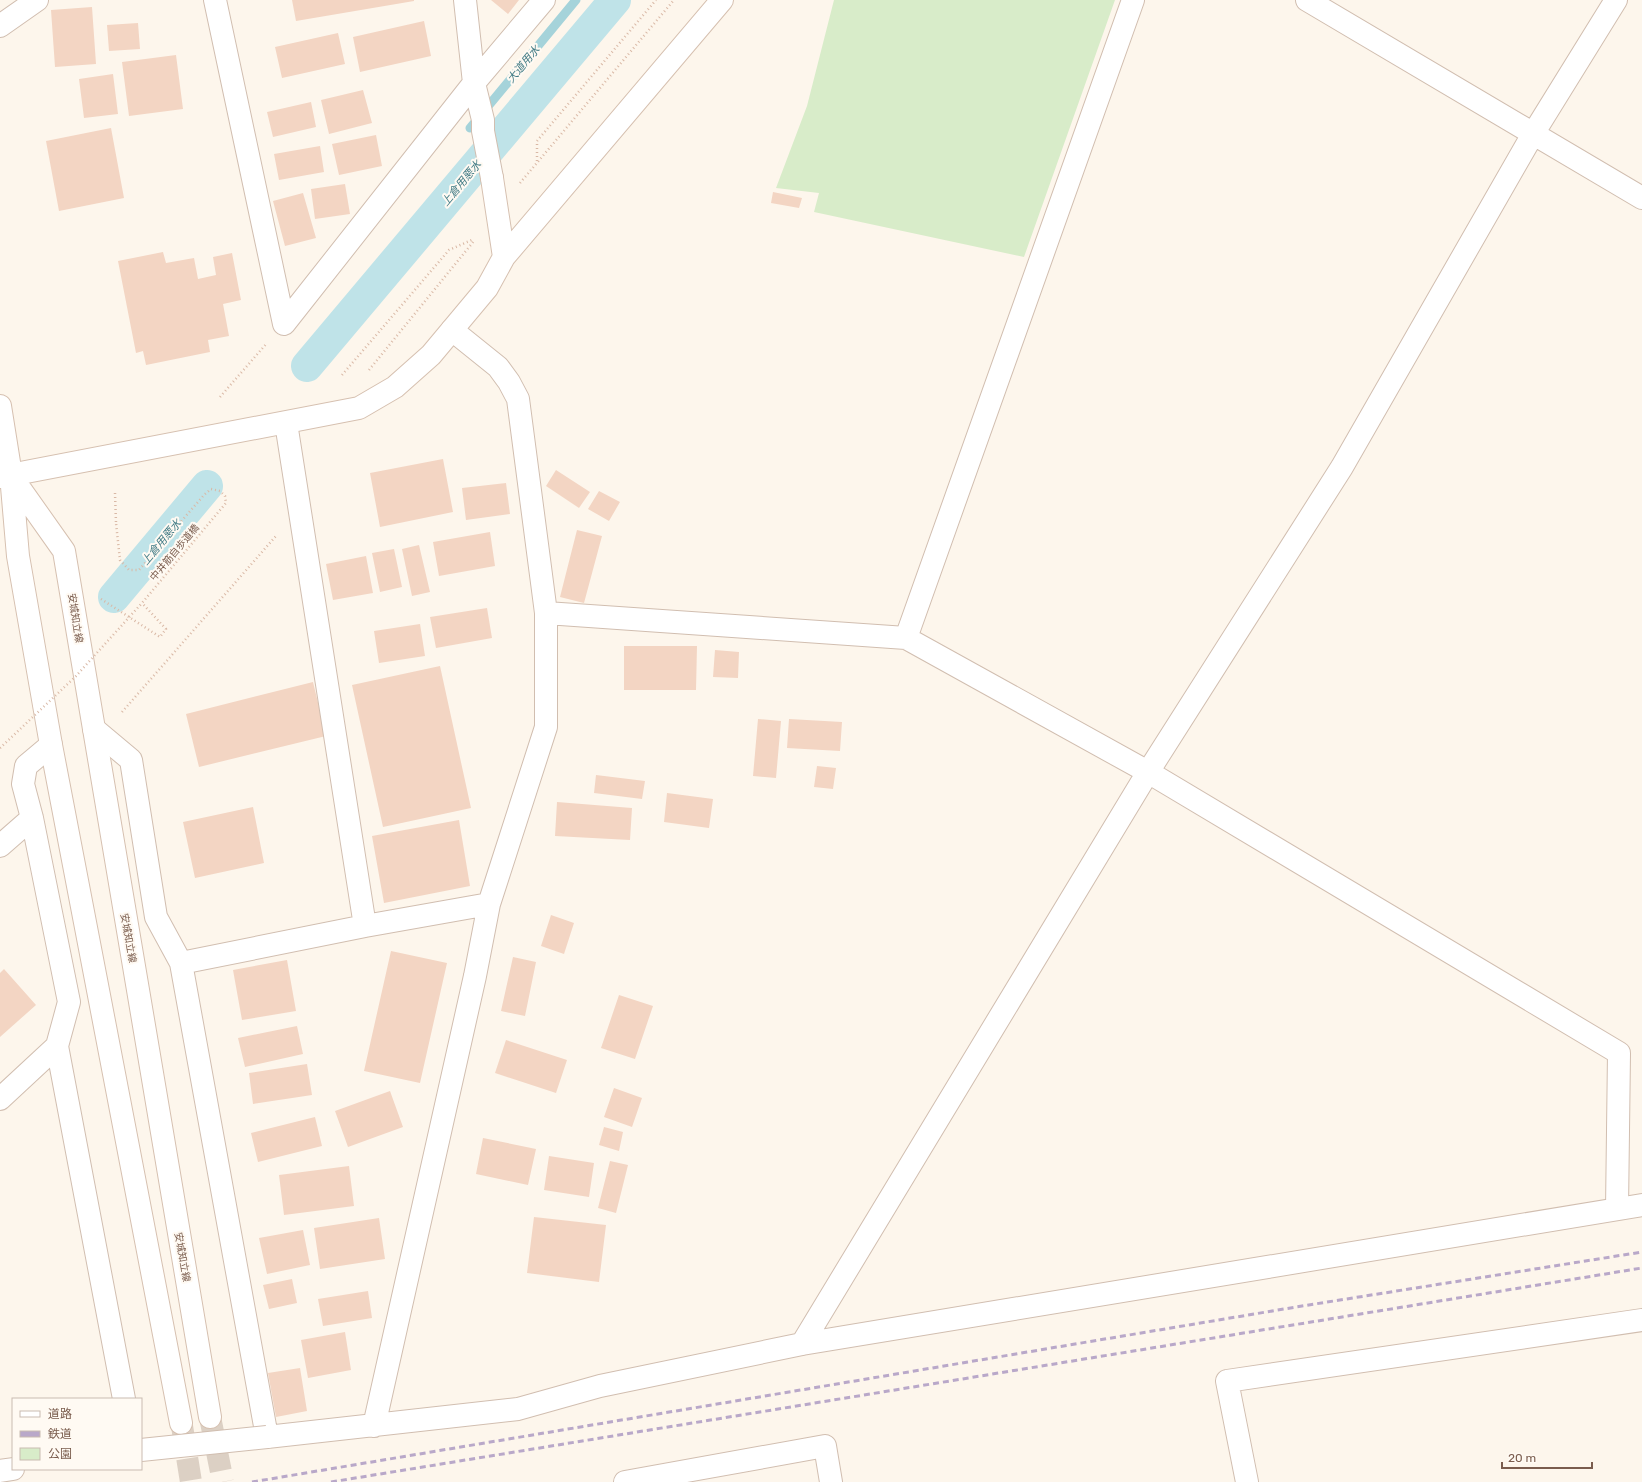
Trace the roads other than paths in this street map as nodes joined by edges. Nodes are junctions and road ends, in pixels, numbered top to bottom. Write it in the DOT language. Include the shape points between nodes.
graph roads {
  1 [pos="37,0"];
  2 [pos="215,0"];
  3 [pos="465,0"];
  4 [pos="544,0"];
  5 [pos="722,0"];
  6 [pos="1133,0"];
  7 [pos="1308,0"];
  8 [pos="1616,0"];
  9 [pos="0,26"];
  10 [pos="474,82"];
  11 [pos="1534,134"];
  12 [pos="1642,198"];
  13 [pos="504,257"];
  14 [pos="452,330"];
  15 [pos="0,406"];
  16 [pos="286,423"];
  17 [pos="5,476"];
  18 [pos="546,613"];
  19 [pos="906,638"];
  20 [pos="94,729"];
  21 [pos="50,745"];
  22 [pos="1148,772"];
  23 [pos="32,818"];
  24 [pos="0,846"];
  25 [pos="489,904"];
  26 [pos="365,926"];
  27 [pos="181,963"];
  28 [pos="57,1046"];
  29 [pos="0,1099"];
  30 [pos="1642,1205"];
  31 [pos="1617,1209"];
  32 [pos="1642,1320"];
  33 [pos="802,1344"];
  34 [pos="124,1398"];
  35 [pos="210,1417"];
  36 [pos="181,1423"];
  37 [pos="374,1426"];
  38 [pos="267,1437"];
  39 [pos="142,1450"];
  40 [pos="12,1469"];
  41 [pos="0,1471"];
  42 [pos="625,1482"];
  43 [pos="831,1482"];
  44 [pos="1247,1482"];
  1 -- 9 [label="street"];
  2 -- 10 [label="street" via="284,324"];
  3 -- 10 [label="street"];
  4 -- 10 [label="street"];
  5 -- 13 [label="street"];
  6 -- 19 [label="street"];
  7 -- 11 [label="street"];
  8 -- 11 [label="street"];
  10 -- 13 [label="street"];
  11 -- 12 [label="street"];
  11 -- 22 [label="street" via="1342,466"];
  13 -- 14 [label="street" via="486,288"];
  14 -- 16 [label="street" via="432,355 395,387 359,408"];
  14 -- 18 [label="street" via="498,368 518,399"];
  15 -- 17 [label="street"];
  16 -- 17 [label="street"];
  16 -- 26 [label="street"];
  17 -- 20 [label="street, 安城知立線" via="64,551"];
  17 -- 21 [label="street"];
  18 -- 19 [label="street"];
  18 -- 25 [label="street" via="546,727"];
  19 -- 22 [label="street"];
  20 -- 27 [label="street" via="131,760 156,917"];
  20 -- 35 [label="street, 安城知立線"];
  21 -- 23 [label="street" via="26,766 23,784"];
  21 -- 36 [label="street"];
  22 -- 31 [label="street" via="1619,1053"];
  22 -- 33 [label="street"];
  23 -- 24 [label="street"];
  23 -- 28 [label="street" via="69,1002"];
  25 -- 26 [label="street"];
  25 -- 37 [label="street"];
  26 -- 27 [label="street"];
  27 -- 38 [label="street"];
  28 -- 29 [label="street"];
  28 -- 34 [label="street"];
  30 -- 31 [label="street"];
  31 -- 33 [label="street"];
  32 -- 44 [label="street" via="1227,1381"];
  33 -- 37 [label="street" via="600,1386 518,1409"];
  37 -- 38 [label="street"];
  38 -- 39 [label="street, bridge"];
  40 -- 41 [label="street"];
  42 -- 43 [label="street" via="825,1446"];
}
